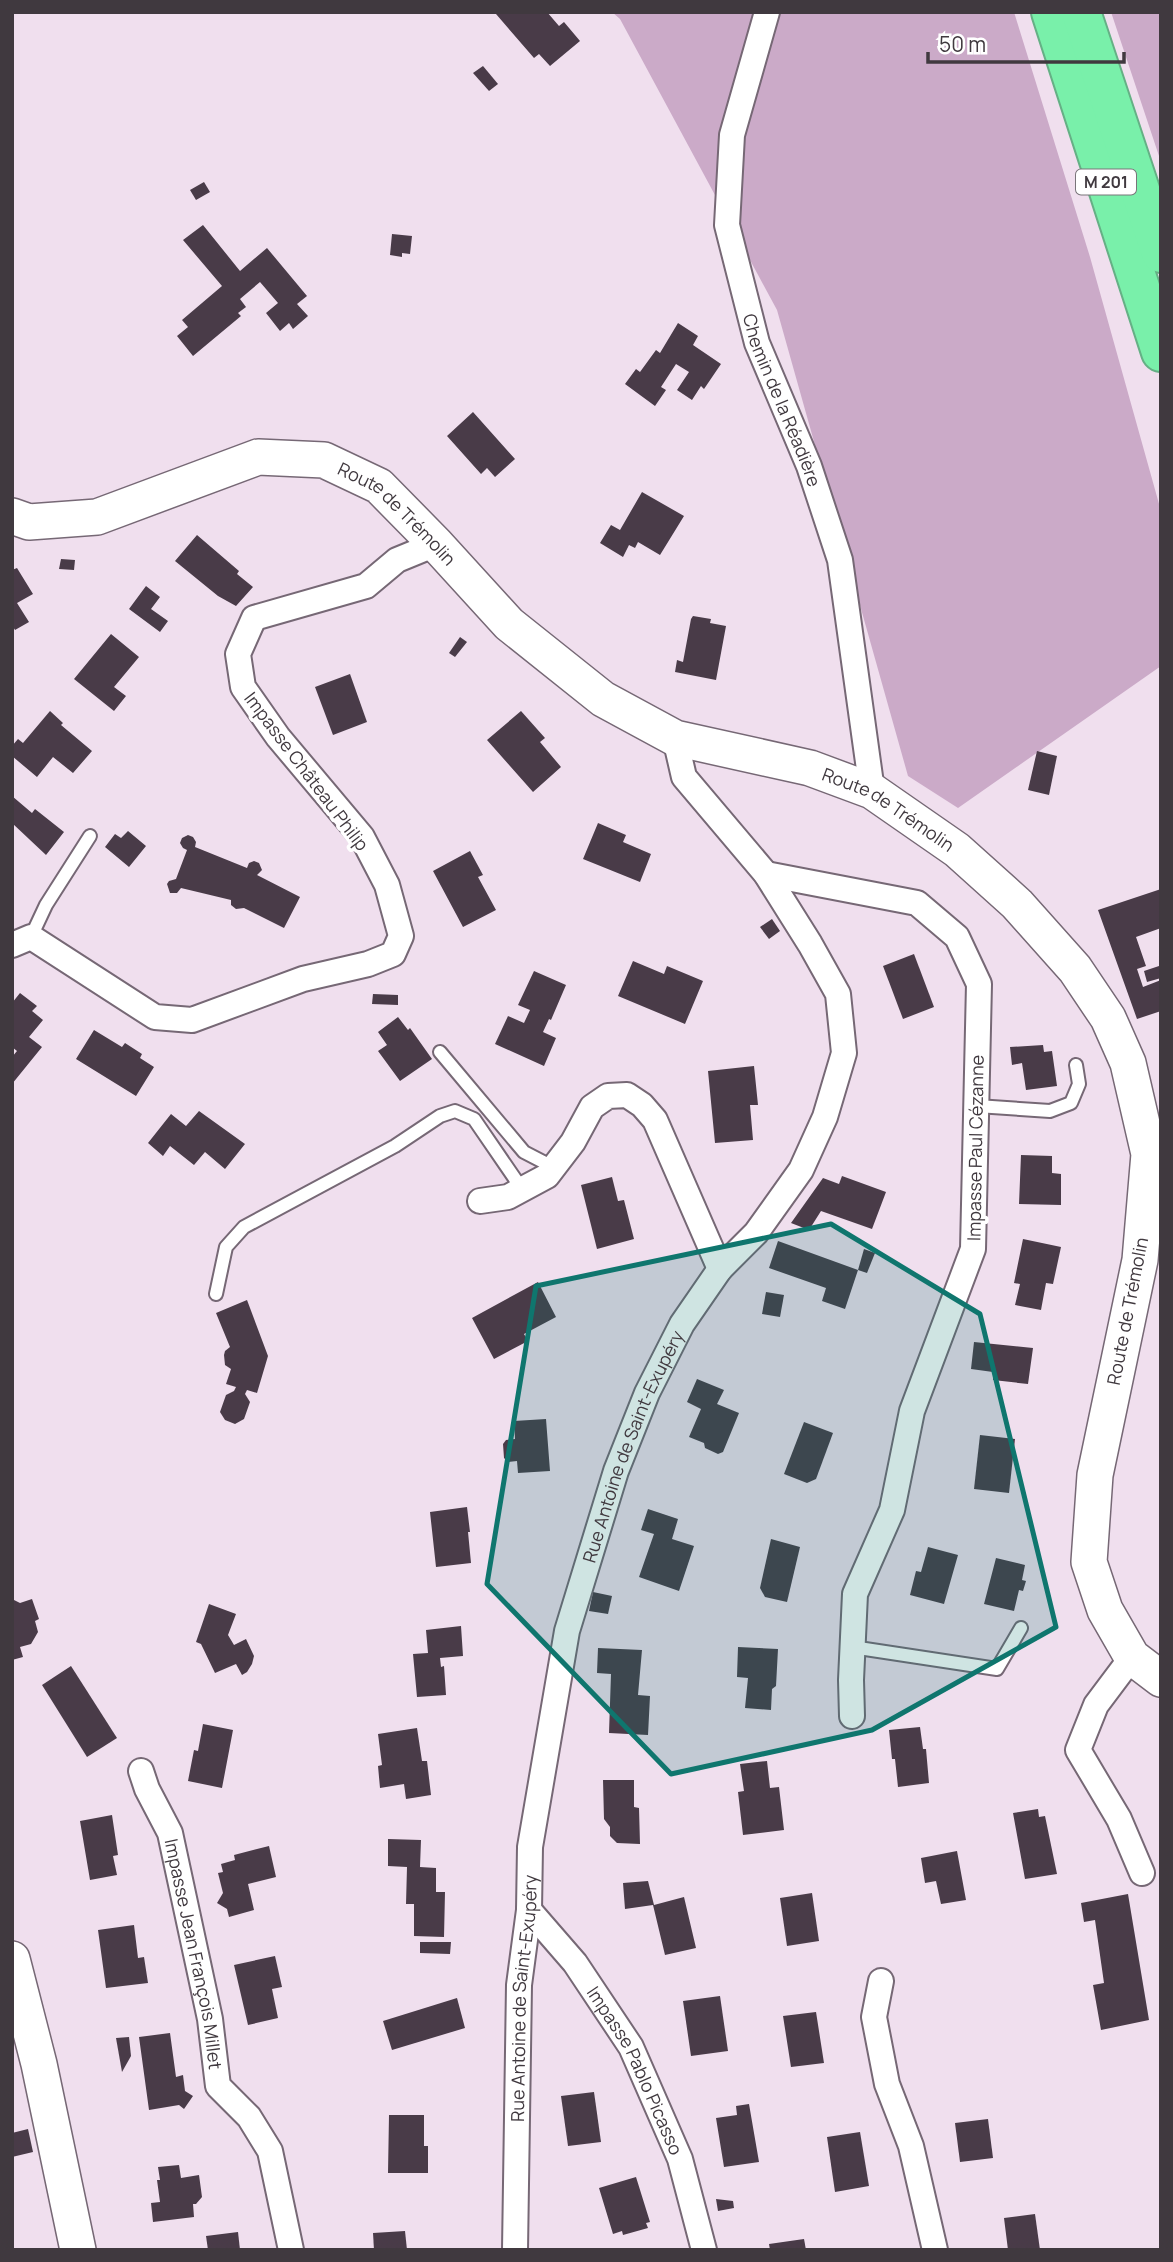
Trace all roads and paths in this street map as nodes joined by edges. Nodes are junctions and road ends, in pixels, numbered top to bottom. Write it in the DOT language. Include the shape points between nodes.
graph roads {
  1 [pos="767,12"];
  2 [pos="1051,12"];
  3 [pos="1081,12"];
  4 [pos="1161,253"];
  5 [pos="1161,352"];
  6 [pos="12,516"];
  7 [pos="436,544"];
  8 [pos="675,738"];
  9 [pos="872,791"];
  10 [pos="90,836"];
  11 [pos="766,874"];
  12 [pos="22,941"];
  13 [pos="440,1052"];
  14 [pos="1076,1065"];
  15 [pos="976,1106"];
  16 [pos="553,1167"];
  17 [pos="522,1189"];
  18 [pos="480,1201"];
  19 [pos="720,1269"];
  20 [pos="216,1294"];
  21 [pos="1021,1628"];
  22 [pos="852,1647"];
  23 [pos="1132,1657"];
  24 [pos="1161,1679"];
  25 [pos="852,1716"];
  26 [pos="141,1772"];
  27 [pos="1142,1874"];
  28 [pos="529,1910"];
  29 [pos="12,1959"];
  30 [pos="881,1982"];
  31 [pos="78,2250"];
  32 [pos="291,2250"];
  33 [pos="515,2250"];
  34 [pos="704,2250"];
  35 [pos="935,2250"];
  1 -- 9 [label="street, Chemin de la Réadière" via="732,135 727,225 757,343 809,466 840,560"];
  2 -- 5 [label="highway, M 201"];
  3 -- 4 [label="highway, M 201"];
  6 -- 7 [label="street, Route de Trémolin" via="29,522 97,517 258,457 324,460 379,486"];
  7 -- 8 [label="street, Route de Trémolin" via="509,624 603,699"];
  7 -- 12 [label="street, Impasse Château Philip" via="397,560 366,586 254,618 238,654 243,687 278,737 362,837 387,885 401,936 393,954 303,979 192,1020 155,1017"];
  8 -- 9 [label="street, Route de Trémolin" via="810,768"];
  8 -- 11 [label="street, Rue Antoine de Saint-Exupéry" via="684,777"];
  9 -- 23 [label="street, Route de Trémolin" via="957,849 1017,904 1075,969 1108,1018 1128,1063 1149,1154 1140,1260 1095,1475 1089,1562 1105,1610"];
  10 -- 12 [label="lane"];
  11 -- 15 [label="street, Impasse Paul Cézanne" via="917,903 957,937 979,984"];
  11 -- 19 [label="street, Rue Antoine de Saint-Exupéry" via="838,994 844,1053 825,1117 801,1170 756,1233"];
  13 -- 16 [label="lane" via="524,1152"];
  14 -- 15 [label="lane" via="1079,1084 1071,1103 1050,1111"];
  15 -- 22 [label="street, Impasse Paul Cézanne" via="973,1249 912,1411 892,1510 855,1594"];
  16 -- 17 [label="street" via="547,1176"];
  16 -- 19 [label="street" via="592,1107 608,1096 627,1095 655,1120"];
  17 -- 18 [label="street" via="508,1197"];
  17 -- 20 [label="lane" via="474,1119 455,1111 440,1116 395,1146 244,1227 226,1247"];
  19 -- 28 [label="street, Rue Antoine de Saint-Exupéry" via="682,1324 647,1393 616,1471 567,1631 530,1847"];
  21 -- 22 [label="lane" via="997,1669"];
  22 -- 25 [label="street, Impasse Paul Cézanne"];
  23 -- 24 [label="street, Route de Trémolin"];
  23 -- 27 [label="street" via="1096,1705 1078,1750 1119,1819"];
  26 -- 32 [label="street, Impasse Jean François Millet" via="170,1833 210,2018 218,2086 249,2117 270,2151"];
  28 -- 33 [label="street, Rue Antoine de Saint-Exupéry" via="519,1985"];
  28 -- 34 [label="street, Impasse Pablo Picasso" via="576,1963 631,2048 680,2159"];
  29 -- 31 [label="street"];
  30 -- 35 [label="street" via="874,2017 887,2084 911,2146"];
}
